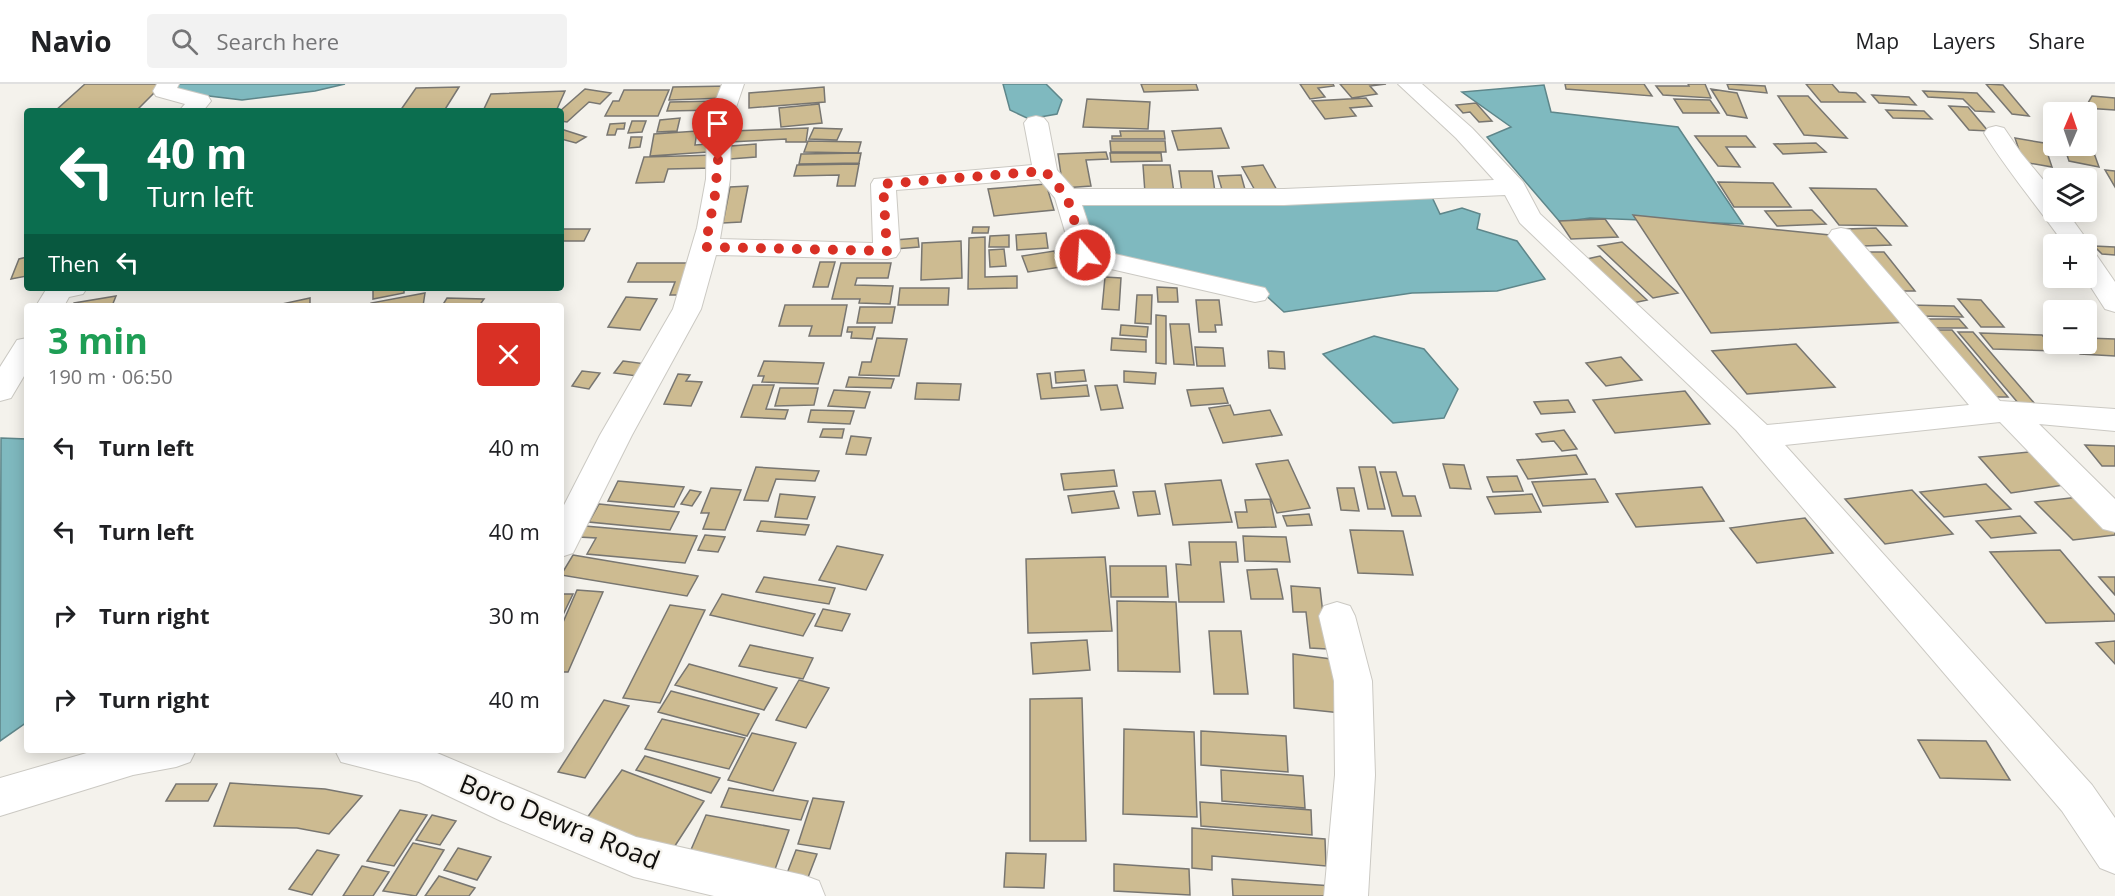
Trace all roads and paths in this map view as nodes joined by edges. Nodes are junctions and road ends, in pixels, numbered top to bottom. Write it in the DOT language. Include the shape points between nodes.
graph roads {
  1 [pos="168,84"];
  2 [pos="733,84"];
  3 [pos="1409,84"];
  4 [pos="193,108"];
  5 [pos="1036,123"];
  6 [pos="1996,133"];
  7 [pos="1045,171"];
  8 [pos="1514,187"];
  9 [pos="1067,197"];
  10 [pos="2043,197"];
  11 [pos="1841,236"];
  12 [pos="705,247"];
  13 [pos="2097,276"];
  14 [pos="1255,294"];
  15 [pos="2115,303"];
  16 [pos="24,352"];
  17 [pos="0,391"];
  18 [pos="2000,411"];
  19 [pos="2115,420"];
  20 [pos="1759,437"];
  21 [pos="2115,520"];
  22 [pos="564,538"];
  23 [pos="1337,616"];
  24 [pos="158,753"];
  25 [pos="368,753"];
  26 [pos="0,797"];
  27 [pos="2115,854"];
  28 [pos="802,896"];
  29 [pos="1346,896"];
  1 -- 4 [label="street" via="164,91 200,101"];
  2 -- 12 [label="street" via="719,122 718,179"];
  3 -- 8 [label="street"];
  5 -- 7 [label="street"];
  6 -- 10 [label="street"];
  7 -- 9 [label="street"];
  7 -- 12 [label="street" via="883,184 887,251"];
  8 -- 9 [label="street" via="1284,197"];
  8 -- 20 [label="street" via="1529,218"];
  9 -- 14 [label="street" via="1085,255"];
  11 -- 18 [label="street"];
  12 -- 22 [label="street" via="687,309"];
  13 -- 15 [label="street"];
  16 -- 17 [label="street"];
  18 -- 19 [label="street"];
  18 -- 20 [label="street"];
  18 -- 21 [label="street"];
  20 -- 27 [label="street" via="2077,798"];
  23 -- 29 [label="street" via="1353,681 1354,775"];
  24 -- 26 [label="street"];
  25 -- 28 [label="street, Boro Dewra Road" via="425,766 634,857"];
}
